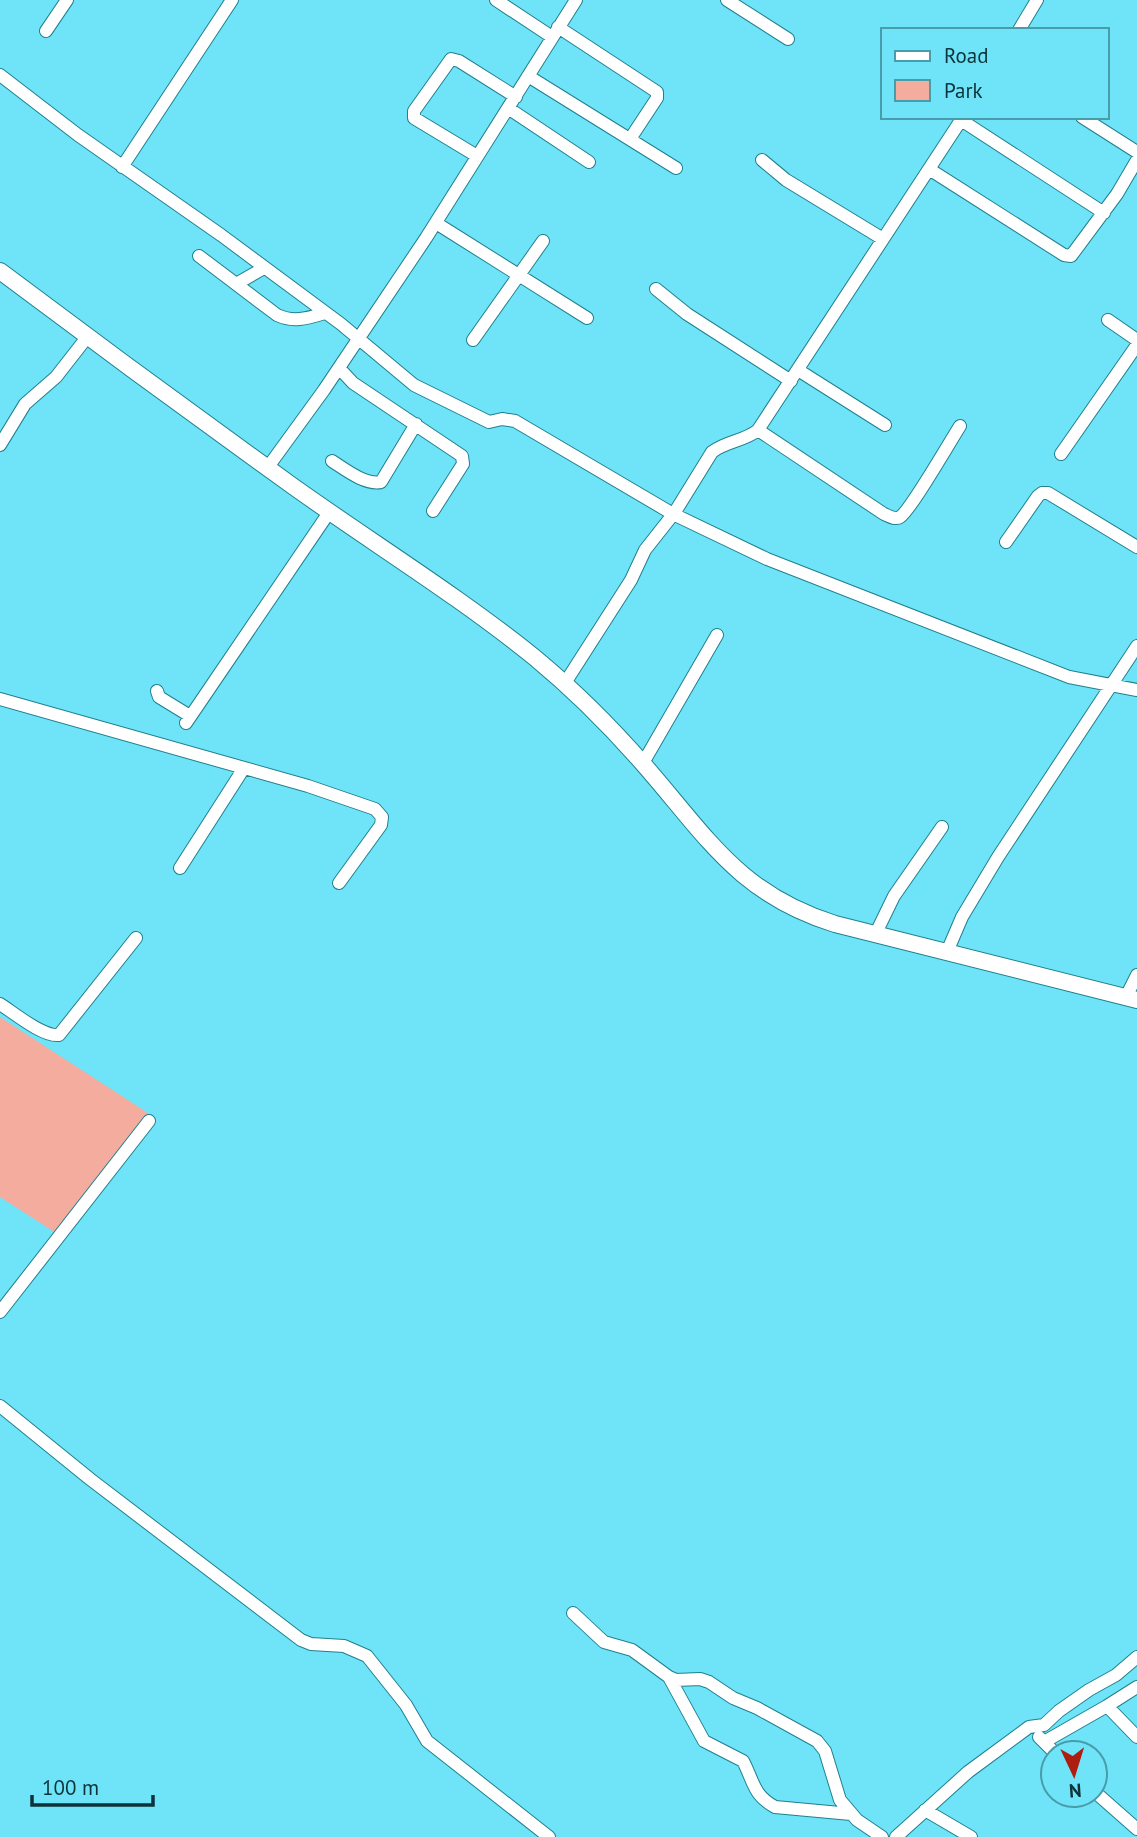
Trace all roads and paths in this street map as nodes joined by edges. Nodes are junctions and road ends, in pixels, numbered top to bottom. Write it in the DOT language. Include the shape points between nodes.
graph roads {
  1 [pos="232,0"];
  2 [pos="496,0"];
  3 [pos="576,0"];
  4 [pos="727,0"];
  5 [pos="1037,0"];
  6 [pos="61,2"];
  7 [pos="1020,28"];
  8 [pos="47,32"];
  9 [pos="555,32"];
  10 [pos="788,39"];
  11 [pos="0,75"];
  12 [pos="528,76"];
  13 [pos="512,102"];
  14 [pos="962,119"];
  15 [pos="1085,119"];
  16 [pos="630,139"];
  17 [pos="1137,152"];
  18 [pos="477,156"];
  19 [pos="761,160"];
  20 [pos="1137,160"];
  21 [pos="589,162"];
  22 [pos="122,167"];
  23 [pos="676,168"];
  24 [pos="929,169"];
  25 [pos="1104,213"];
  26 [pos="436,223"];
  27 [pos="883,239"];
  28 [pos="543,242"];
  29 [pos="199,256"];
  30 [pos="264,268"];
  31 [pos="0,271"];
  32 [pos="520,276"];
  33 [pos="236,284"];
  34 [pos="656,289"];
  35 [pos="325,313"];
  36 [pos="587,318"];
  37 [pos="1108,320"];
  38 [pos="88,336"];
  39 [pos="359,338"];
  40 [pos="473,340"];
  41 [pos="1137,342"];
  42 [pos="339,368"];
  43 [pos="798,370"];
  44 [pos="791,382"];
  45 [pos="416,425"];
  46 [pos="885,425"];
  47 [pos="960,426"];
  48 [pos="758,430"];
  49 [pos="0,445"];
  50 [pos="1061,454"];
  51 [pos="332,461"];
  52 [pos="268,467"];
  53 [pos="330,511"];
  54 [pos="433,511"];
  55 [pos="673,514"];
  56 [pos="1006,542"];
  57 [pos="1137,547"];
  58 [pos="717,635"];
  59 [pos="1137,646"];
  60 [pos="565,683"];
  61 [pos="1112,685"];
  62 [pos="1137,690"];
  63 [pos="157,691"];
  64 [pos="0,699"];
  65 [pos="643,763"];
  66 [pos="244,768"];
  67 [pos="942,827"];
  68 [pos="180,868"];
  69 [pos="339,883"];
  70 [pos="876,933"];
  71 [pos="136,938"];
  72 [pos="947,952"];
  73 [pos="1137,975"];
  74 [pos="1131,999"];
  75 [pos="0,1004"];
  76 [pos="149,1121"];
  77 [pos="0,1312"];
  78 [pos="0,1406"];
  79 [pos="573,1613"];
  80 [pos="1137,1657"];
  81 [pos="668,1677"];
  82 [pos="1137,1687"];
  83 [pos="1107,1706"];
  84 [pos="1028,1727"];
  85 [pos="1137,1737"];
  86 [pos="1041,1739"];
  87 [pos="1049,1739"];
  88 [pos="1109,1804"];
  89 [pos="925,1810"];
  90 [pos="851,1814"];
  91 [pos="1137,1829"];
  92 [pos="550,1837"];
  93 [pos="882,1837"];
  94 [pos="896,1837"];
  95 [pos="971,1837"];
  1 -- 22 [label="street"];
  2 -- 9 [label="street"];
  3 -- 9 [label="street"];
  4 -- 10 [label="street"];
  5 -- 7 [label="street"];
  6 -- 8 [label="street"];
  9 -- 12 [label="street"];
  9 -- 16 [label="street" via="657,92"];
  11 -- 22 [label="street"];
  12 -- 13 [label="street"];
  12 -- 16 [label="street"];
  13 -- 18 [label="street"];
  13 -- 18 [label="street" via="451,59 414,111 414,118"];
  13 -- 21 [label="street"];
  14 -- 24 [label="street"];
  14 -- 25 [label="street"];
  15 -- 17 [label="street"];
  16 -- 23 [label="street"];
  18 -- 26 [label="street"];
  19 -- 27 [label="street"];
  20 -- 25 [label="street"];
  22 -- 30 [label="street"];
  24 -- 25 [label="street" via="1067,256 1074,254"];
  24 -- 27 [label="street"];
  26 -- 32 [label="street"];
  26 -- 39 [label="street"];
  27 -- 43 [label="street"];
  28 -- 32 [label="street"];
  29 -- 33 [label="street"];
  30 -- 33 [label="street"];
  30 -- 35 [label="street"];
  31 -- 38 [label="main road"];
  32 -- 36 [label="street"];
  32 -- 40 [label="street"];
  33 -- 35 [label="street" via="286,320"];
  34 -- 44 [label="street"];
  35 -- 39 [label="street"];
  37 -- 41 [label="street"];
  38 -- 49 [label="street" via="56,377 25,404"];
  38 -- 52 [label="main road"];
  39 -- 42 [label="street"];
  39 -- 55 [label="street" via="419,388 489,422 515,421"];
  41 -- 50 [label="street"];
  42 -- 45 [label="street" via="347,379"];
  42 -- 52 [label="street"];
  43 -- 44 [label="street"];
  43 -- 46 [label="street"];
  44 -- 48 [label="street"];
  45 -- 51 [label="street" via="380,483"];
  45 -- 54 [label="street" via="463,460"];
  47 -- 48 [label="street" via="897,518 884,514"];
  48 -- 55 [label="street" via="712,452"];
  52 -- 53 [label="main road"];
  53 -- 60 [label="main road" via="449,592"];
  53 -- 63 [label="street" via="188,720"];
  55 -- 60 [label="street" via="645,550"];
  55 -- 61 [label="street" via="767,559 911,616 1069,677"];
  56 -- 57 [label="street" via="1038,496 1048,493"];
  58 -- 65 [label="street"];
  59 -- 61 [label="street"];
  60 -- 65 [label="main road"];
  61 -- 62 [label="street"];
  61 -- 72 [label="street" via="998,857 962,916"];
  64 -- 66 [label="street"];
  65 -- 70 [label="main road" via="725,859 756,886 796,910"];
  66 -- 68 [label="street"];
  66 -- 69 [label="street" via="380,813 379,829"];
  67 -- 70 [label="street" via="894,896"];
  70 -- 72 [label="main road"];
  71 -- 75 [label="street" via="59,1035 43,1032"];
  72 -- 74 [label="main road"];
  73 -- 74 [label="street"];
  76 -- 77 [label="street"];
  78 -- 92 [label="street" via="301,1640 340,1645 367,1656 406,1705 427,1741"];
  79 -- 81 [label="street" via="604,1642 632,1650"];
  80 -- 84 [label="street" via="1044,1725"];
  81 -- 90 [label="street" via="709,1682 817,1741 825,1751 840,1800"];
  81 -- 90 [label="street" via="704,1741 743,1761 764,1801 775,1807"];
  82 -- 83 [label="street"];
  83 -- 85 [label="street"];
  83 -- 87 [label="street"];
  84 -- 86 [label="street"];
  84 -- 89 [label="street"];
  88 -- 91 [label="street"];
  89 -- 94 [label="street"];
  89 -- 95 [label="street"];
  90 -- 93 [label="street"];
}
